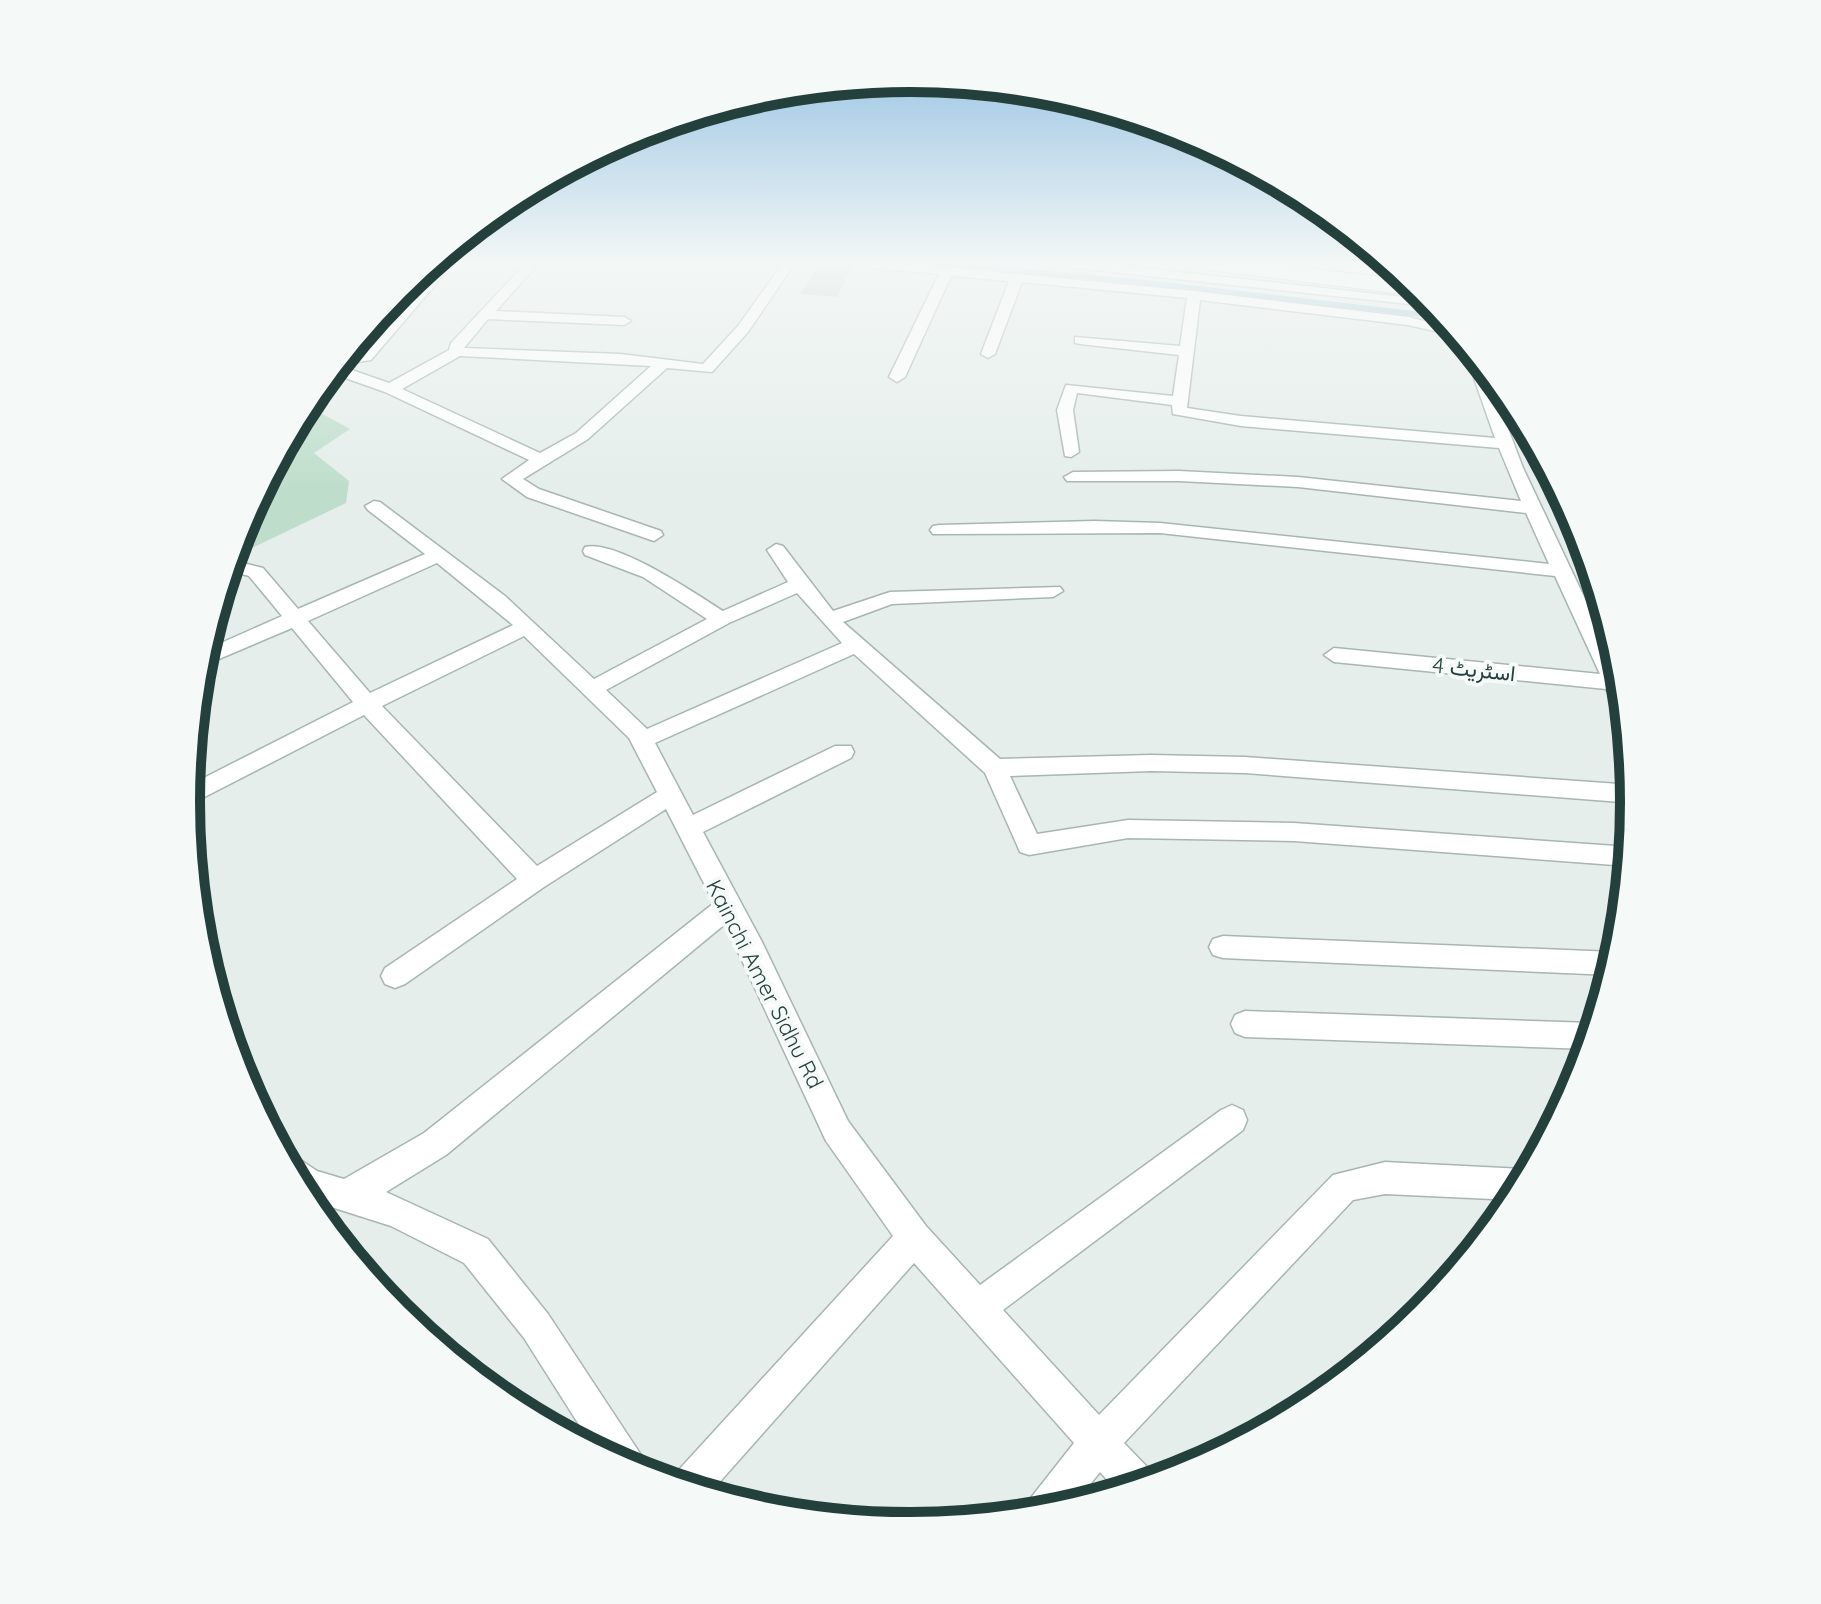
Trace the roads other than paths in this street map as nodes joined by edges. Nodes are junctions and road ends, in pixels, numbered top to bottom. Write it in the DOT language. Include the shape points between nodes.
graph roads {
  1 [pos="383,338"];
  2 [pos="464,338"];
  3 [pos="735,338"];
  4 [pos="915,338"];
  5 [pos="994,338"];
  6 [pos="1188,338"];
  7 [pos="1080,340"];
  8 [pos="1186,351"];
  9 [pos="457,352"];
  10 [pos="988,354"];
  11 [pos="356,359"];
  12 [pos="664,363"];
  13 [pos="345,373"];
  14 [pos="897,377"];
  15 [pos="1483,382"];
  16 [pos="390,389"];
  17 [pos="1180,401"];
  18 [pos="1505,444"];
  19 [pos="1071,452"];
  20 [pos="541,460"];
  21 [pos="1073,477"];
  22 [pos="374,506"];
  23 [pos="1532,508"];
  24 [pos="939,530"];
  25 [pos="654,535"];
  26 [pos="776,550"];
  27 [pos="592,551"];
  28 [pos="439,555"];
  29 [pos="240,568"];
  30 [pos="1561,571"];
  31 [pos="800,584"];
  32 [pos="1053,591"];
  33 [pos="293,618"];
  34 [pos="722,619"];
  35 [pos="830,619"];
  36 [pos="526,627"];
  37 [pos="856,645"];
  38 [pos="216,653"];
  39 [pos="1334,655"];
  40 [pos="1608,671"];
  41 [pos="1610,683"];
  42 [pos="592,689"];
  43 [pos="367,704"];
  44 [pos="642,740"];
  45 [pos="843,752"];
  46 [pos="995,768"];
  47 [pos="201,790"];
  48 [pos="1620,793"];
  49 [pos="670,795"];
  50 [pos="687,829"];
  51 [pos="1618,855"];
  52 [pos="535,880"];
  53 [pos="728,907"];
  54 [pos="1223,947"];
  55 [pos="1602,963"];
  56 [pos="395,976"];
  57 [pos="1245,1024"];
  58 [pos="1581,1036"];
  59 [pos="1232,1120"];
  60 [pos="1508,1184"];
  61 [pos="314,1186"];
  62 [pos="344,1195"];
  63 [pos="914,1238"];
  64 [pos="977,1308"];
  65 [pos="1099,1442"];
  66 [pos="615,1447"];
  67 [pos="1130,1477"];
  68 [pos="697,1479"];
  69 [pos="1057,1496"];
  1 -- 11 [label="street" via="366,357"];
  2 -- 9 [label="street"];
  3 -- 12 [label="street" via="707,369"];
  4 -- 14 [label="street"];
  5 -- 10 [label="street"];
  6 -- 8 [label="street"];
  7 -- 8 [label="street"];
  8 -- 17 [label="street"];
  9 -- 12 [label="street"];
  9 -- 16 [label="street"];
  12 -- 20 [label="street" via="582,436"];
  13 -- 16 [label="street"];
  15 -- 18 [label="street"];
  16 -- 20 [label="street"];
  17 -- 18 [label="street" via="1179,411 1241,421"];
  17 -- 19 [label="street" via="1071,388 1065,410"];
  18 -- 23 [label="street"];
  20 -- 25 [label="street" via="511,479 533,493"];
  21 -- 23 [label="street" via="1298,482"];
  22 -- 28 [label="street, Kainchi Amer Sidhu Rd"];
  23 -- 30 [label="street"];
  24 -- 30 [label="street" via="1160,528"];
  26 -- 31 [label="street"];
  27 -- 34 [label="street" via="650,573"];
  28 -- 33 [label="street"];
  28 -- 36 [label="street, Kainchi Amer Sidhu Rd"];
  29 -- 33 [label="street" via="256,572"];
  30 -- 40 [label="street"];
  31 -- 34 [label="street"];
  31 -- 35 [label="street"];
  32 -- 35 [label="street" via="890,598"];
  33 -- 38 [label="street"];
  33 -- 43 [label="street"];
  34 -- 42 [label="street"];
  35 -- 37 [label="street"];
  36 -- 42 [label="street, Kainchi Amer Sidhu Rd"];
  36 -- 43 [label="street"];
  37 -- 44 [label="street"];
  37 -- 46 [label="street"];
  39 -- 41 [label="street, اسٹریٹ 4"];
  42 -- 44 [label="street, Kainchi Amer Sidhu Rd"];
  43 -- 47 [label="street"];
  43 -- 52 [label="street"];
  44 -- 49 [label="street, Kainchi Amer Sidhu Rd"];
  45 -- 50 [label="street"];
  46 -- 48 [label="street" via="1245,765"];
  46 -- 51 [label="street" via="1029,845 1128,829 1294,832"];
  49 -- 50 [label="street, Kainchi Amer Sidhu Rd"];
  49 -- 52 [label="street"];
  50 -- 53 [label="street, Kainchi Amer Sidhu Rd"];
  52 -- 56 [label="street"];
  53 -- 62 [label="street" via="435,1144"];
  53 -- 63 [label="street, Kainchi Amer Sidhu Rd" via="837,1131"];
  54 -- 55 [label="street"];
  57 -- 58 [label="street"];
  59 -- 64 [label="street"];
  60 -- 65 [label="street" via="1385,1178 1344,1186"];
  61 -- 62 [label="street"];
  62 -- 66 [label="street" via="396,1211 476,1251 536,1326"];
  63 -- 64 [label="street, Kainchi Amer Sidhu Rd"];
  63 -- 68 [label="street"];
  64 -- 65 [label="street, Kainchi Amer Sidhu Rd"];
  65 -- 67 [label="street, Kainchi Amer Sidhu Rd"];
  65 -- 69 [label="street"];
}
